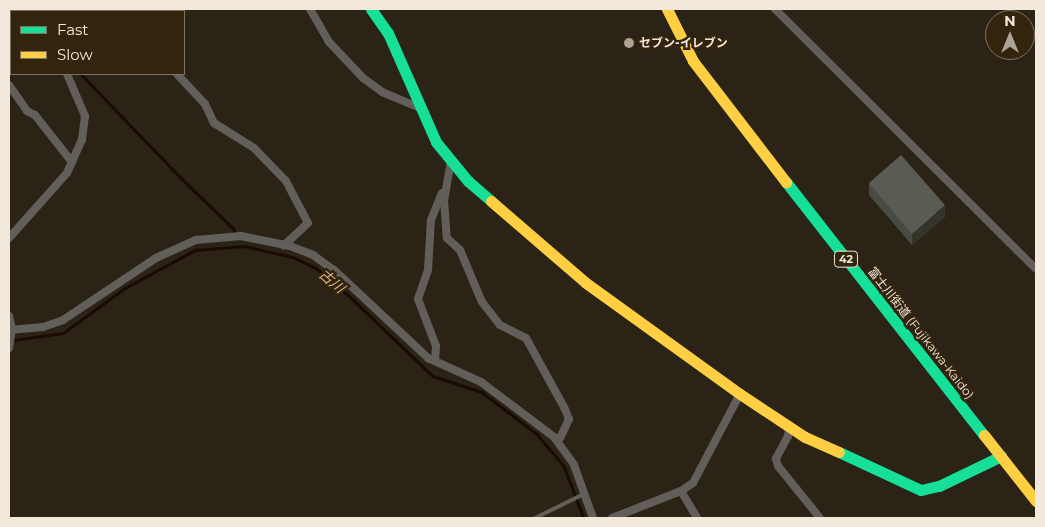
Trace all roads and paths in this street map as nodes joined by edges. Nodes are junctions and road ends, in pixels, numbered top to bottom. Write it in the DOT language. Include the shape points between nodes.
graph roads {
  1 [pos="310,9"];
  2 [pos="371,9"];
  3 [pos="667,9"];
  4 [pos="775,9"];
  5 [pos="67,75"];
  6 [pos="178,75"];
  7 [pos="9,85"];
  8 [pos="420,108"];
  9 [pos="451,161"];
  10 [pos="72,162"];
  11 [pos="446,181"];
  12 [pos="10,232"];
  13 [pos="284,244"];
  14 [pos="1036,269"];
  15 [pos="9,316"];
  16 [pos="11,331"];
  17 [pos="10,346"];
  18 [pos="435,361"];
  19 [pos="740,394"];
  20 [pos="789,428"];
  21 [pos="560,438"];
  22 [pos="1001,456"];
  23 [pos="681,491"];
  24 [pos="583,494"];
  25 [pos="1036,501"];
  26 [pos="535,518"];
  27 [pos="593,518"];
  28 [pos="612,518"];
  29 [pos="697,518"];
  30 [pos="820,518"];
  1 -- 8 [label="street" via="329,42 363,78 382,92"];
  2 -- 8 [label="street" via="388,33"];
  3 -- 22 [label="street, 富士川街道 (Fujikawa-Kaido) / 42" via="693,61 713,89"];
  4 -- 14 [label="street"];
  5 -- 10 [label="street" via="85,126"];
  6 -- 13 [label="street" via="205,104 214,123 254,148 286,181 308,223"];
  7 -- 10 [label="street" via="27,111 35,115"];
  8 -- 9 [label="street" via="436,142"];
  9 -- 11 [label="street"];
  9 -- 19 [label="street" via="487,199 586,283"];
  10 -- 12 [label="street" via="67,173"];
  11 -- 18 [label="street" via="431,220 428,270 418,299 436,346"];
  11 -- 21 [label="street" via="447,238 460,250 482,302 500,325 526,338 568,419"];
  13 -- 16 [label="street" via="241,236 196,240 156,258 63,320 43,328"];
  13 -- 18 [label="street" via="313,255 334,270 416,349"];
  15 -- 16 [label="street"];
  16 -- 17 [label="street"];
  18 -- 24 [label="street" via="488,386 554,437 570,457"];
  19 -- 20 [label="street"];
  19 -- 23 [label="street" via="711,445 698,477"];
  20 -- 22 [label="street" via="921,490 939,486"];
  20 -- 30 [label="street" via="776,460 778,466"];
  22 -- 25 [label="street, 富士川街道 (Fujikawa-Kaido) / 42"];
  23 -- 28 [label="street"];
  23 -- 29 [label="street"];
  24 -- 26 [label="lane"];
  24 -- 27 [label="street"];
}
